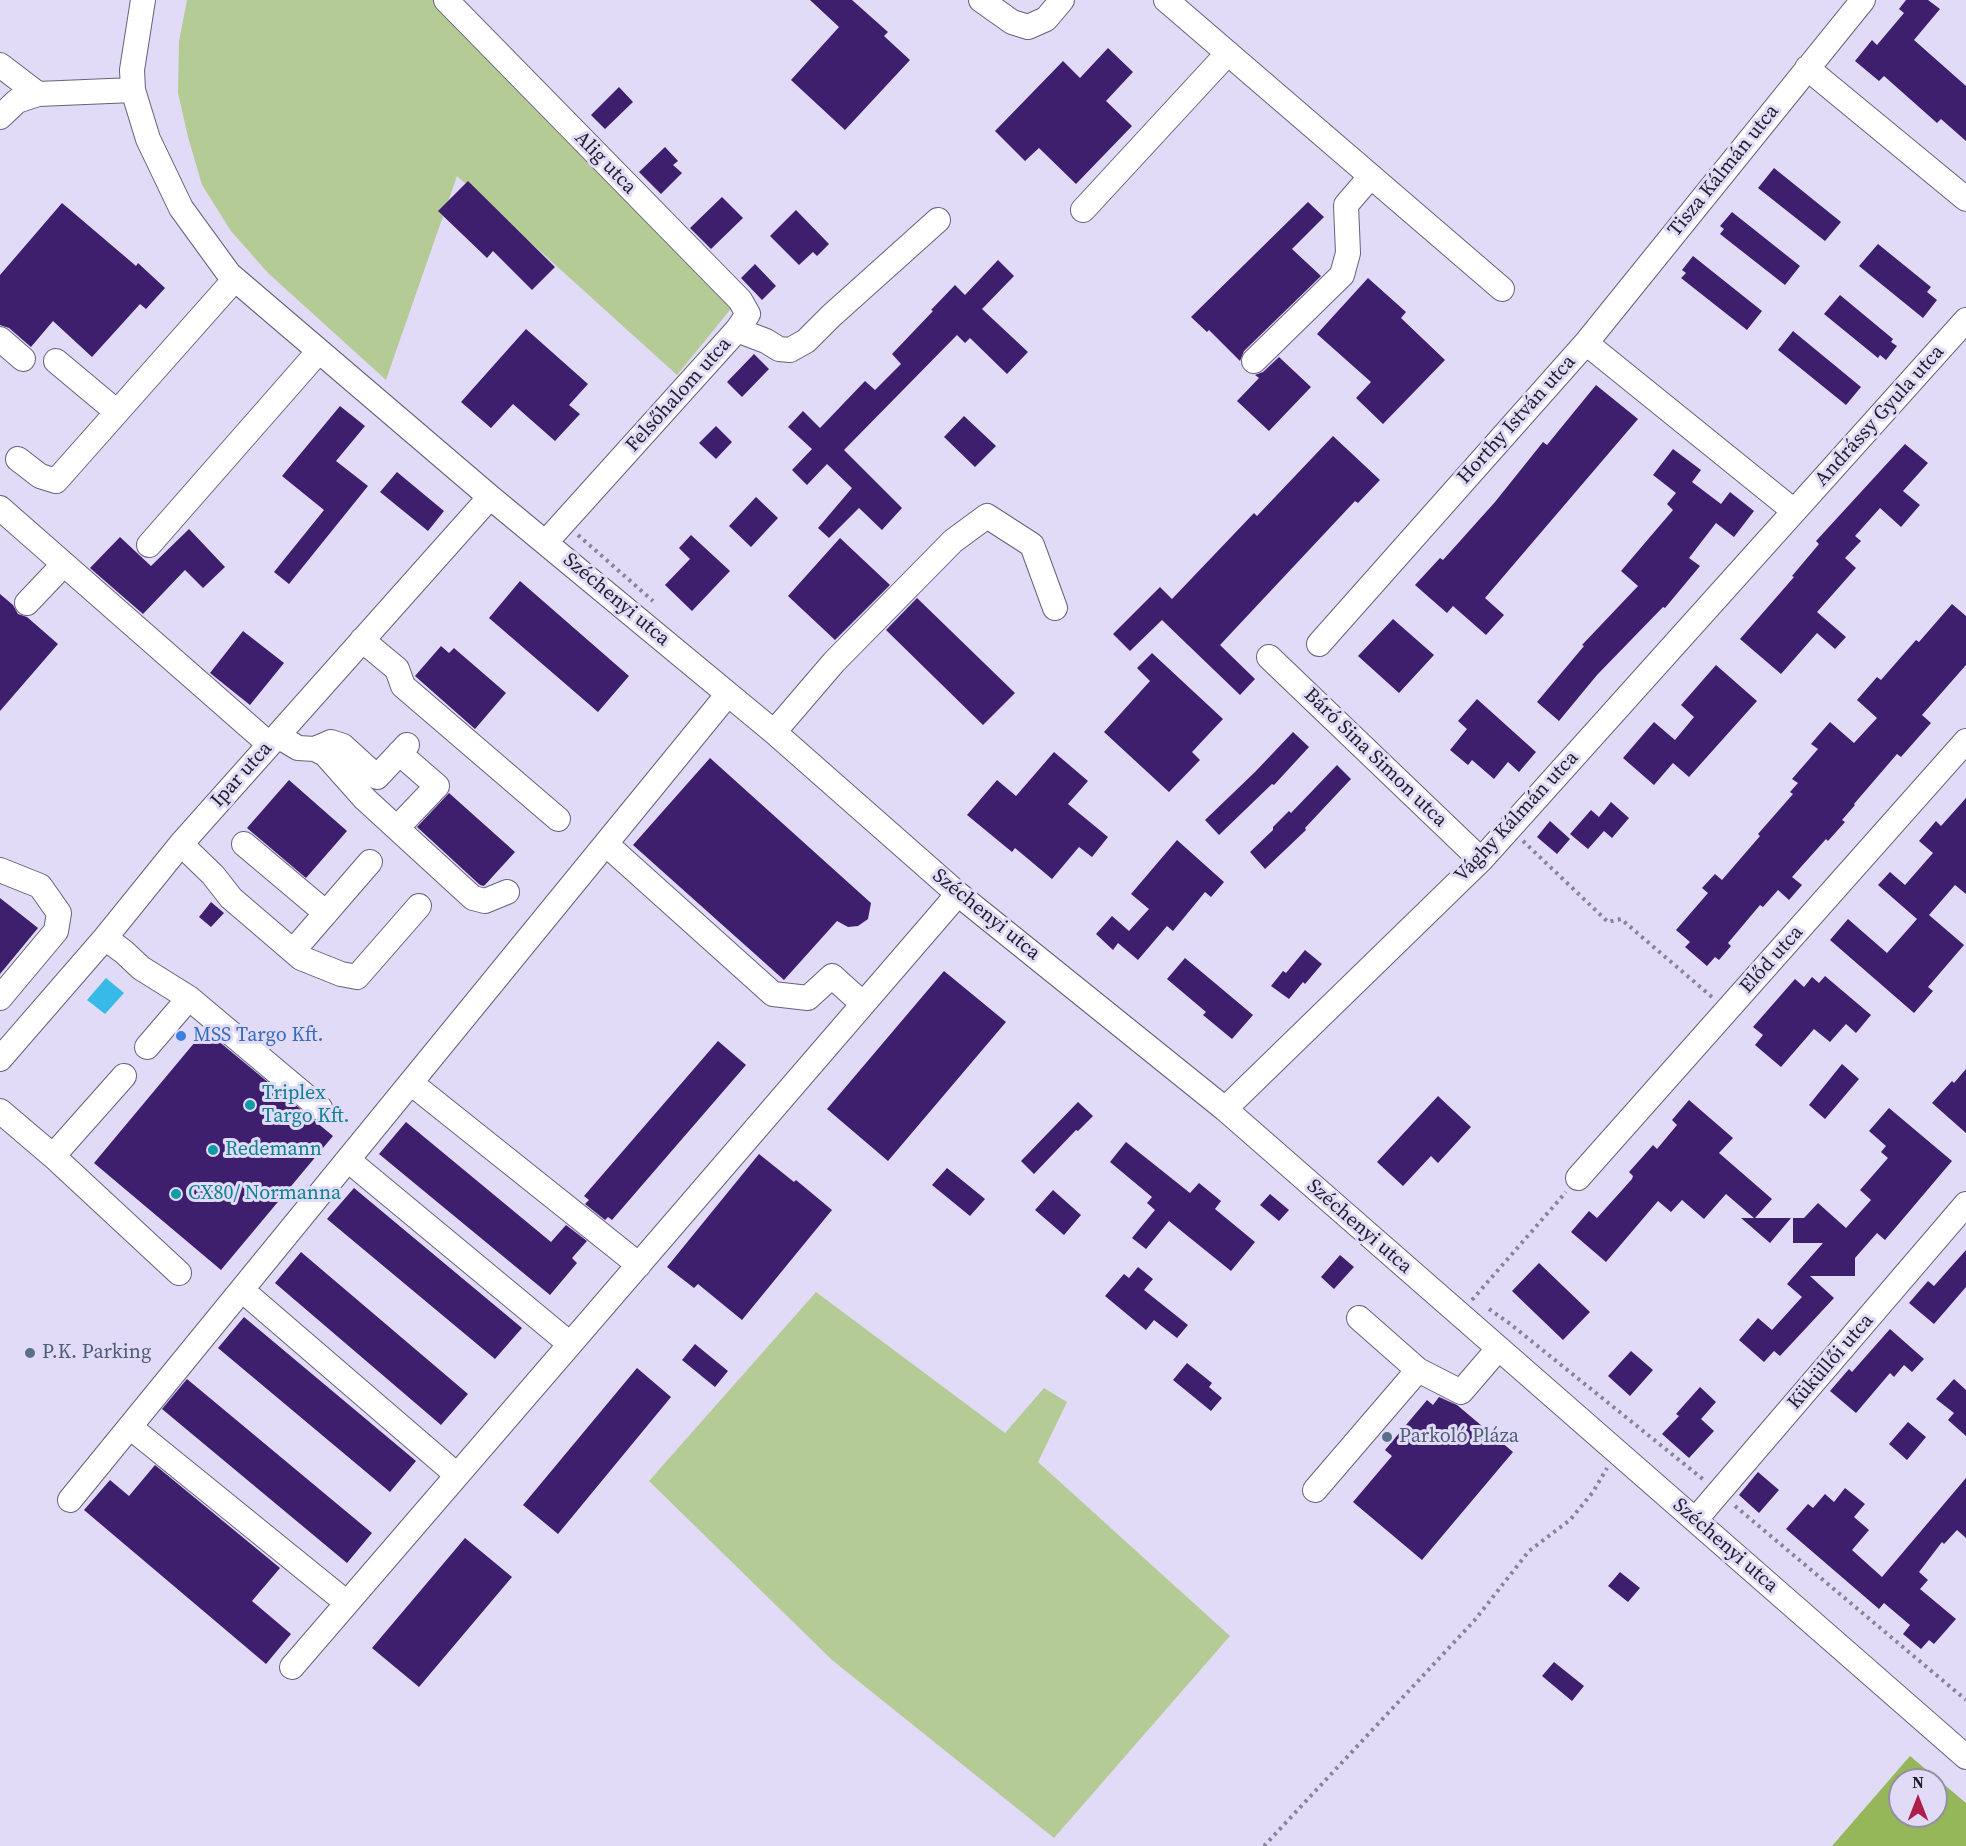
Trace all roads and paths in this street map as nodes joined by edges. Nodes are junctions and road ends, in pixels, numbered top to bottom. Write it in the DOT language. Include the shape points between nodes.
graph roads {
  1 [pos="143,0"];
  2 [pos="446,0"];
  3 [pos="981,0"];
  4 [pos="1062,0"];
  5 [pos="1166,0"];
  6 [pos="1863,0"];
  7 [pos="1228,53"];
  8 [pos="0,65"];
  9 [pos="1807,68"];
  10 [pos="133,90"];
  11 [pos="38,94"];
  12 [pos="0,117"];
  13 [pos="1371,176"];
  14 [pos="1966,199"];
  15 [pos="1083,210"];
  16 [pos="938,220"];
  17 [pos="235,279"];
  18 [pos="1502,289"];
  19 [pos="1966,320"];
  20 [pos="737,330"];
  21 [pos="0,339"];
  22 [pos="1586,343"];
  23 [pos="319,351"];
  24 [pos="23,359"];
  25 [pos="56,361"];
  26 [pos="1254,361"];
  27 [pos="117,412"];
  28 [pos="18,459"];
  29 [pos="490,497"];
  30 [pos="0,508"];
  31 [pos="1794,511"];
  32 [pos="546,542"];
  33 [pos="149,545"];
  34 [pos="63,565"];
  35 [pos="27,603"];
  36 [pos="1055,608"];
  37 [pos="362,640"];
  38 [pos="1319,644"];
  39 [pos="1269,657"];
  40 [pos="728,694"];
  41 [pos="774,732"];
  42 [pos="274,740"];
  43 [pos="1966,741"];
  44 [pos="315,749"];
  45 [pos="558,819"];
  46 [pos="397,828"];
  47 [pos="1509,828"];
  48 [pos="181,844"];
  49 [pos="244,844"];
  50 [pos="606,844"];
  51 [pos="1481,860"];
  52 [pos="369,862"];
  53 [pos="0,870"];
  54 [pos="507,892"];
  55 [pos="958,894"];
  56 [pos="419,906"];
  57 [pos="326,913"];
  58 [pos="105,938"];
  59 [pos="293,951"];
  60 [pos="0,998"];
  61 [pos="189,998"];
  62 [pos="863,1004"];
  63 [pos="1727,1010"];
  64 [pos="147,1047"];
  65 [pos="0,1059"];
  66 [pos="124,1076"];
  67 [pos="411,1083"];
  68 [pos="320,1108"];
  69 [pos="1225,1109"];
  70 [pos="0,1111"];
  71 [pos="53,1156"];
  72 [pos="348,1160"];
  73 [pos="1578,1178"];
  74 [pos="1966,1204"];
  75 [pos="639,1264"];
  76 [pos="179,1273"];
  77 [pos="1486,1283"];
  78 [pos="242,1290"];
  79 [pos="1359,1318"];
  80 [pos="570,1344"];
  81 [pos="1498,1349"];
  82 [pos="1418,1370"];
  83 [pos="130,1428"];
  84 [pos="1616,1451"];
  85 [pos="457,1475"];
  86 [pos="1315,1490"];
  87 [pos="70,1500"];
  88 [pos="1696,1519"];
  89 [pos="347,1603"];
  90 [pos="292,1667"];
  91 [pos="1966,1757"];
  92 [pos="1264,1846"];
  1 -- 10 [label="street, Széchenyi utca" via="132,70"];
  2 -- 20 [label="street, Alig utca" via="740,300 748,314"];
  3 -- 4 [label="street" via="1012,22 1028,27 1046,19"];
  5 -- 7 [label="street"];
  6 -- 9 [label="street, Tisza Kálmán utca"];
  7 -- 13 [label="street"];
  7 -- 15 [label="street"];
  8 -- 11 [label="street"];
  9 -- 14 [label="street"];
  9 -- 22 [label="street, Tisza Kálmán utca"];
  10 -- 11 [label="street"];
  10 -- 17 [label="street, Széchenyi utca" via="148,139 181,208"];
  11 -- 12 [label="street" via="17,101"];
  13 -- 18 [label="street"];
  13 -- 26 [label="street" via="1346,205 1348,253 1342,275"];
  16 -- 20 [label="street, Felsőhalom utca" via="806,341 790,350"];
  17 -- 23 [label="street, Széchenyi utca"];
  17 -- 27 [label="street"];
  19 -- 31 [label="street, Andrássy Gyula utca"];
  20 -- 32 [label="street, Felsőhalom utca"];
  21 -- 24 [label="street"];
  22 -- 31 [label="street, Horthy István utca"];
  22 -- 38 [label="street, Horthy István utca"];
  23 -- 29 [label="street, Széchenyi utca"];
  23 -- 33 [label="street"];
  25 -- 27 [label="street"];
  27 -- 28 [label="street" via="56,481 40,476"];
  29 -- 32 [label="street, Széchenyi utca"];
  29 -- 37 [label="street, Ipar utca"];
  30 -- 34 [label="street"];
  31 -- 47 [label="street, Vághy Kálmán utca"];
  32 -- 40 [label="street, Széchenyi utca"];
  34 -- 35 [label="street"];
  34 -- 42 [label="street"];
  36 -- 41 [label="street" via="1032,545 987,516 953,541 834,662"];
  37 -- 42 [label="street, Ipar utca"];
  37 -- 45 [label="street" via="397,669 403,686"];
  39 -- 51 [label="street, Báró Sina Simon utca"];
  40 -- 41 [label="street, Széchenyi utca"];
  40 -- 50 [label="street"];
  41 -- 55 [label="street, Széchenyi utca"];
  42 -- 44 [label="street"];
  42 -- 48 [label="street, Ipar utca"];
  43 -- 63 [label="street, Előd utca"];
  44 -- 46 [label="street" via="325,754"];
  44 -- 46 [label="street" via="331,742 344,746 377,777 403,749 437,786"];
  46 -- 54 [label="street" via="473,898 485,901"];
  47 -- 51 [label="street, Vághy Kálmán utca"];
  47 -- 63 [label="path" via="1608,922 1621,919"];
  48 -- 58 [label="street, Ipar utca"];
  48 -- 59 [label="street" via="231,898"];
  49 -- 57 [label="street"];
  50 -- 62 [label="street" via="773,994 808,998 832,976"];
  50 -- 67 [label="street"];
  51 -- 69 [label="street, Vághy Kálmán utca"];
  52 -- 57 [label="street"];
  53 -- 60 [label="street" via="40,886 59,913 56,931"];
  55 -- 62 [label="street"];
  55 -- 69 [label="street, Széchenyi utca"];
  56 -- 59 [label="street" via="357,977 340,974"];
  57 -- 59 [label="street"];
  58 -- 61 [label="street" via="141,968"];
  58 -- 65 [label="street, Ipar utca"];
  61 -- 64 [label="street"];
  61 -- 68 [label="street"];
  62 -- 75 [label="street"];
  63 -- 73 [label="street, Előd utca"];
  66 -- 71 [label="street"];
  67 -- 72 [label="street"];
  67 -- 75 [label="street"];
  69 -- 81 [label="street, Széchenyi utca"];
  70 -- 71 [label="street"];
  71 -- 76 [label="street"];
  72 -- 78 [label="street"];
  72 -- 80 [label="street"];
  73 -- 77 [label="path"];
  74 -- 88 [label="street, Küküllői utca"];
  75 -- 80 [label="street"];
  78 -- 83 [label="street"];
  78 -- 85 [label="street"];
  79 -- 82 [label="street"];
  80 -- 85 [label="street"];
  81 -- 82 [label="street" via="1461,1392"];
  81 -- 84 [label="street, Széchenyi utca"];
  82 -- 86 [label="street"];
  83 -- 87 [label="street"];
  83 -- 89 [label="street"];
  84 -- 88 [label="street, Széchenyi utca"];
  84 -- 92 [label="path" via="1593,1492 1570,1520 1529,1551 1458,1639"];
  85 -- 89 [label="street"];
  88 -- 91 [label="street, Széchenyi utca"];
  89 -- 90 [label="street"];
}
